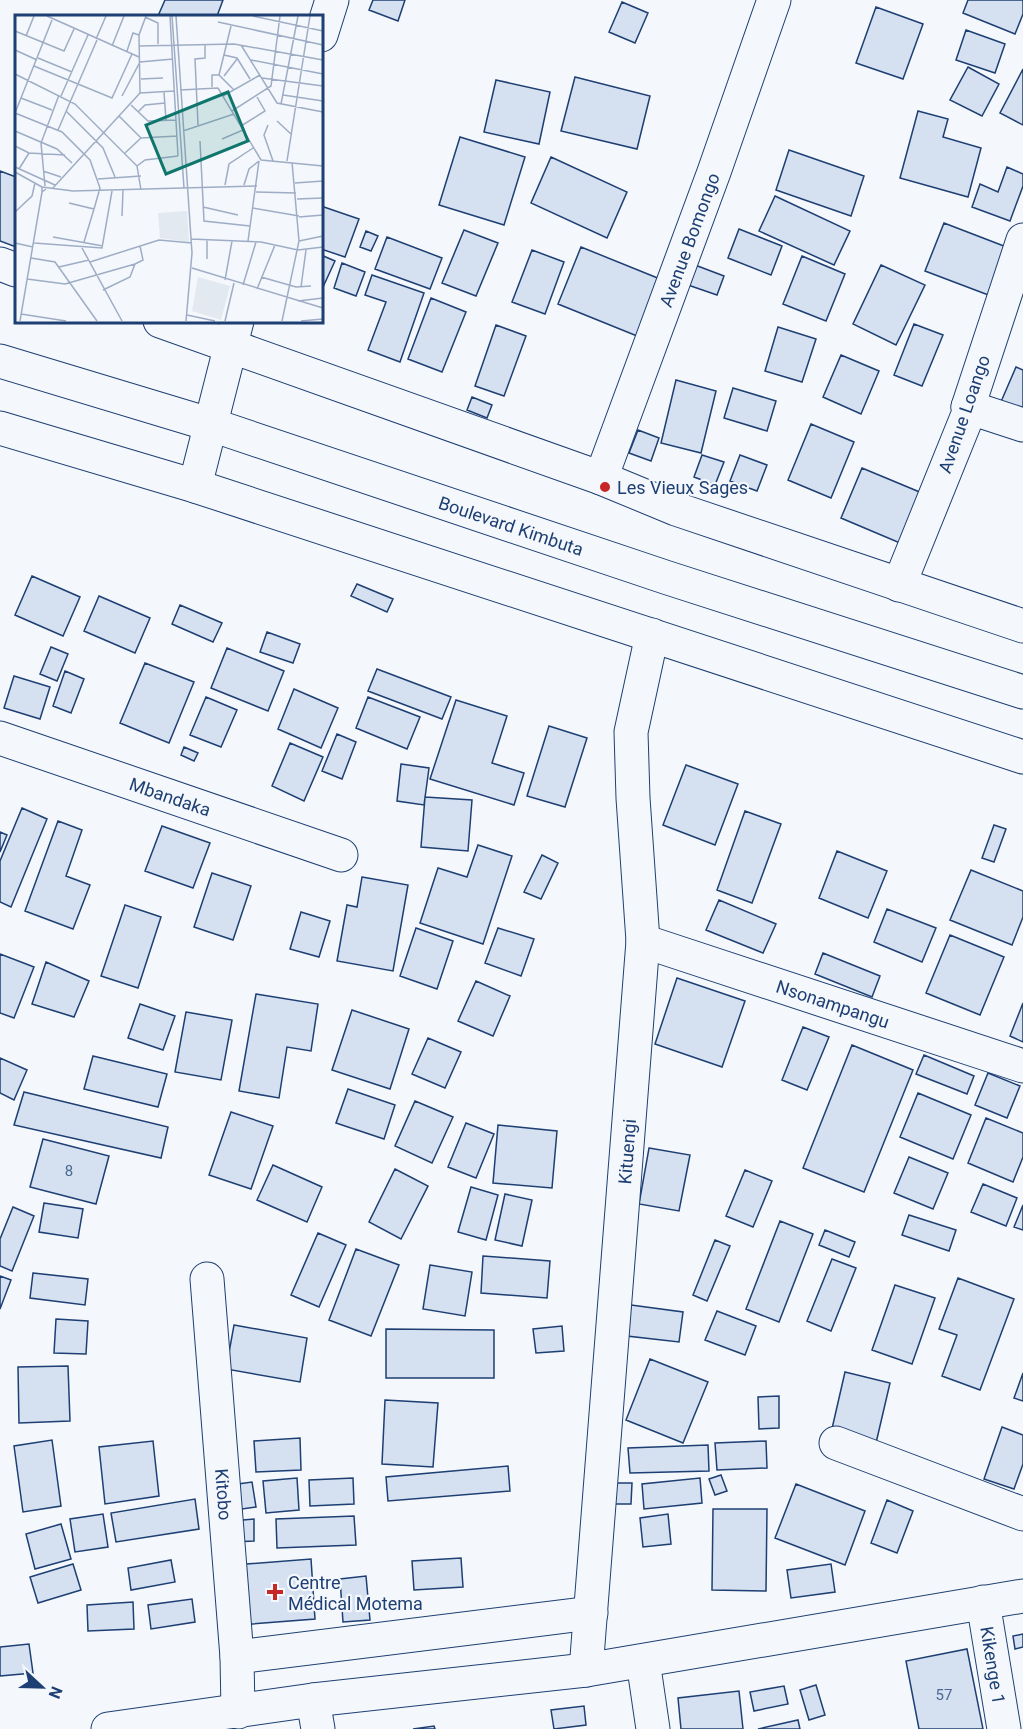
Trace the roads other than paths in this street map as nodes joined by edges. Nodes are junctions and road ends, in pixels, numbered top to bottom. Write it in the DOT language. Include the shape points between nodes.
graph roads {
  1 [pos="332,0"];
  2 [pos="774,0"];
  3 [pos="322,32"];
  4 [pos="1023,240"];
  5 [pos="0,264"];
  6 [pos="15,270"];
  7 [pos="166,322"];
  8 [pos="233,334"];
  9 [pos="0,361"];
  10 [pos="968,406"];
  11 [pos="212,425"];
  12 [pos="1023,425"];
  13 [pos="0,428"];
  14 [pos="601,478"];
  15 [pos="195,486"];
  16 [pos="898,585"];
  17 [pos="1023,626"];
  18 [pos="652,635"];
  19 [pos="1023,692"];
  20 [pos="0,738"];
  21 [pos="1023,757"];
  22 [pos="342,855"];
  23 [pos="643,940"];
  24 [pos="1023,1066"];
  25 [pos="207,1278"];
  26 [pos="836,1443"];
  27 [pos="1023,1514"];
  28 [pos="1023,1596"];
  29 [pos="983,1602"];
  30 [pos="591,1613"];
  31 [pos="237,1657"];
  32 [pos="643,1661"];
  33 [pos="586,1670"];
  34 [pos="238,1712"];
  35 [pos="315,1714"];
  36 [pos="108,1729"];
  37 [pos="653,1729"];
  38 [pos="1004,1729"];
  1 -- 3 [label="street"];
  2 -- 14 [label="street, Avenue Bomongo"];
  4 -- 10 [label="street, Avenue Loango"];
  5 -- 6 [label="street"];
  7 -- 8 [label="street"];
  8 -- 11 [label="street"];
  8 -- 14 [label="street"];
  9 -- 11 [label="street, Boulevard Kimbuta"];
  10 -- 12 [label="street"];
  10 -- 16 [label="street, Avenue Loango" via="969,412"];
  11 -- 15 [label="street"];
  11 -- 19 [label="street, Boulevard Kimbuta"];
  13 -- 15 [label="street"];
  14 -- 16 [label="street"];
  15 -- 18 [label="street"];
  16 -- 17 [label="street"];
  18 -- 21 [label="street"];
  18 -- 23 [label="street, Kituengi" via="631,732"];
  20 -- 22 [label="street, Mbandaka"];
  23 -- 24 [label="street, Nsonampangu"];
  23 -- 30 [label="street, Kituengi"];
  25 -- 31 [label="street, Kitobo"];
  26 -- 27 [label="street"];
  28 -- 29 [label="street"];
  29 -- 32 [label="street"];
  29 -- 38 [label="street, Kikenge 1"];
  30 -- 31 [label="street"];
  30 -- 33 [label="street, Kituengi"];
  31 -- 34 [label="street, Kitobo"];
  32 -- 33 [label="street"];
  32 -- 37 [label="street"];
  33 -- 35 [label="street"];
  34 -- 35 [label="street"];
  34 -- 36 [label="street"];
}
